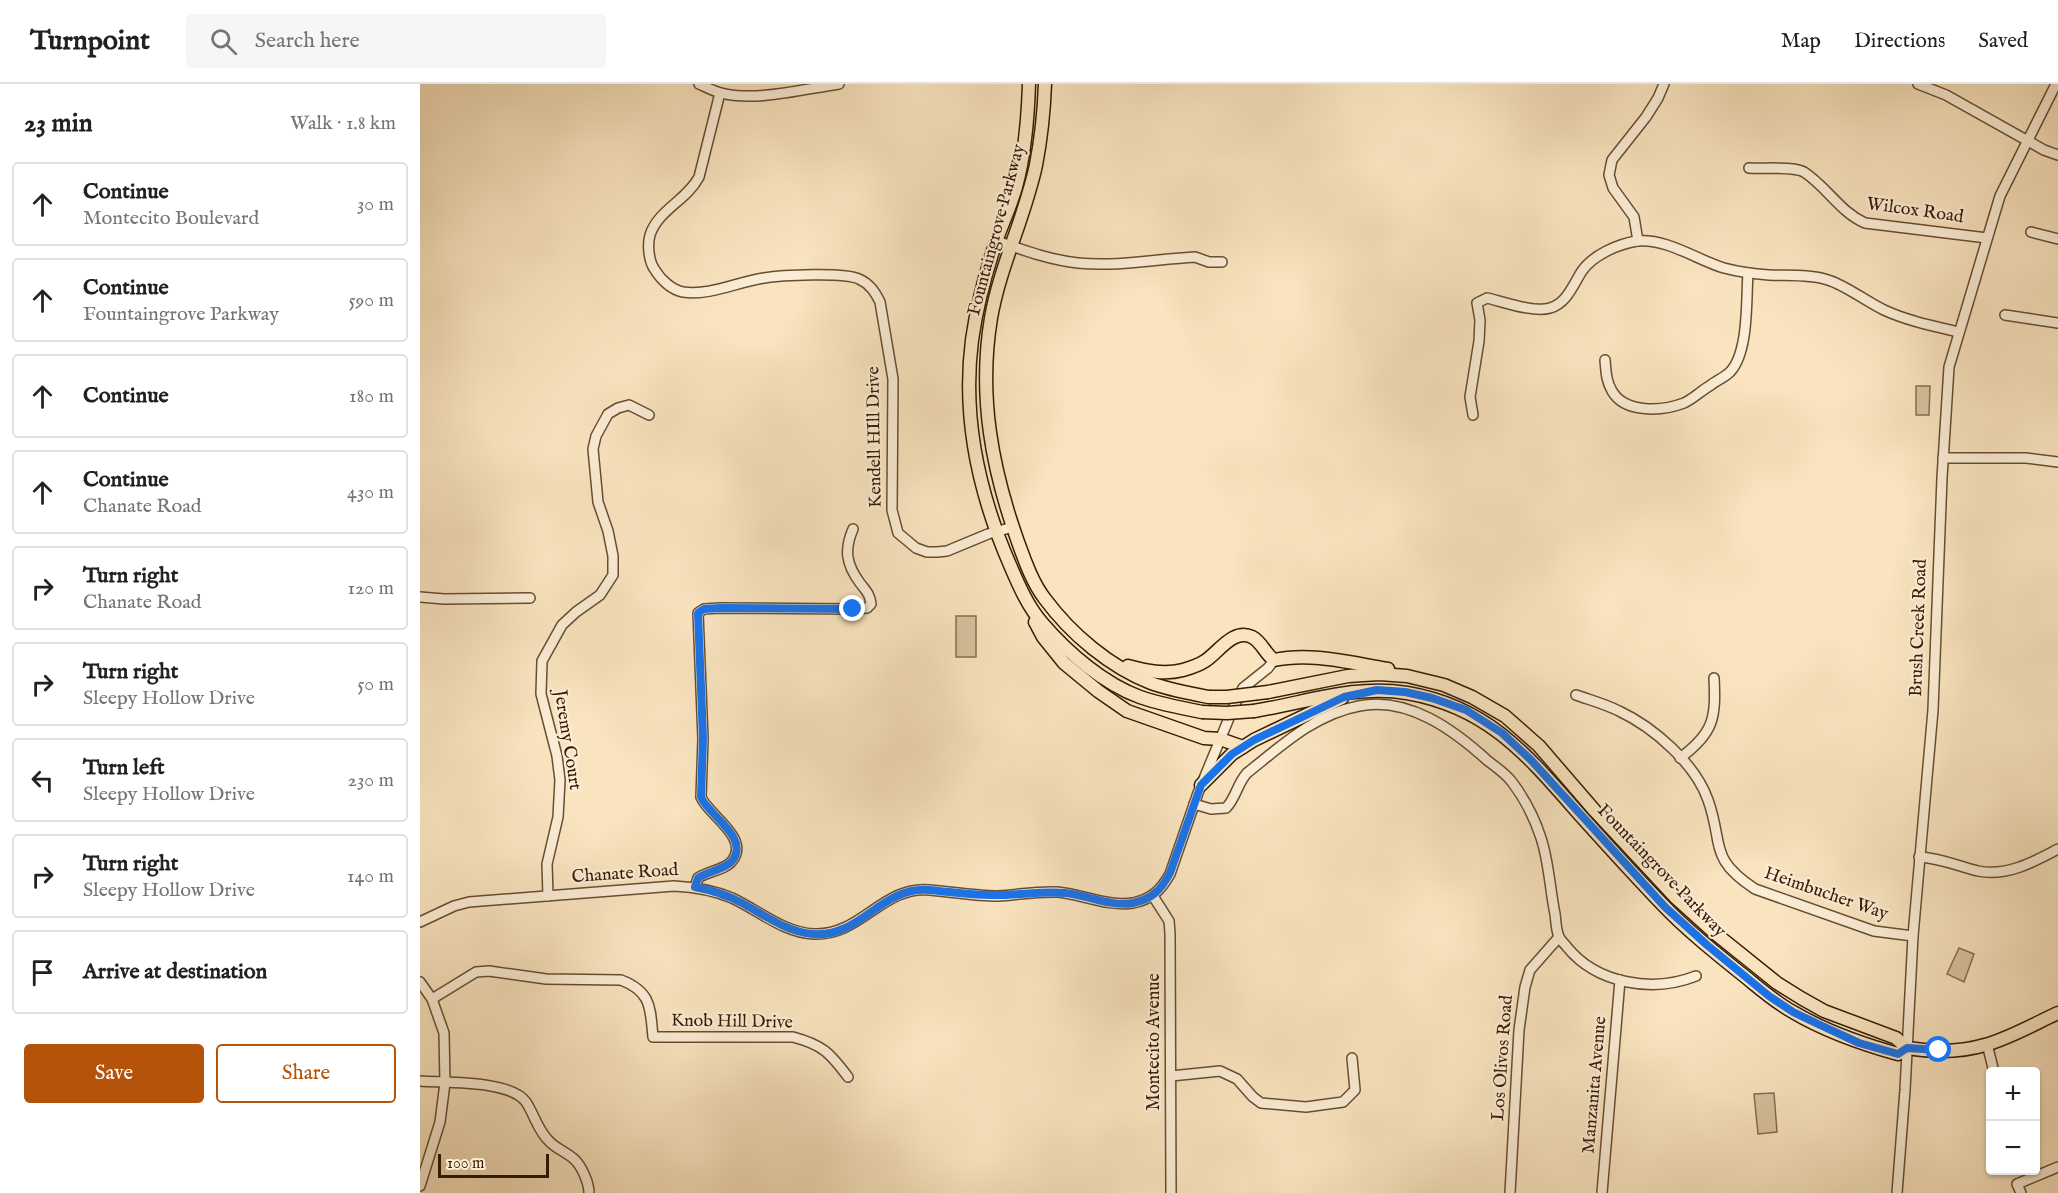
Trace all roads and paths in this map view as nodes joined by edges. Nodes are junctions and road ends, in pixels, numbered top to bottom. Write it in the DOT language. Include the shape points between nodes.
graph roads {
  1 [pos="699,84"];
  2 [pos="838,84"];
  3 [pos="1029,84"];
  4 [pos="1045,84"];
  5 [pos="1664,84"];
  6 [pos="1918,84"];
  7 [pos="2056,84"];
  8 [pos="720,93"];
  9 [pos="2026,140"];
  10 [pos="2058,155"];
  11 [pos="1749,168"];
  12 [pos="2031,232"];
  13 [pos="1987,238"];
  14 [pos="2058,239"];
  15 [pos="997,241"];
  16 [pos="1638,241"];
  17 [pos="1010,246"];
  18 [pos="1222,262"];
  19 [pos="1748,273"];
  20 [pos="2005,315"];
  21 [pos="2058,323"];
  22 [pos="1959,332"];
  23 [pos="1605,360"];
  24 [pos="649,415"];
  25 [pos="1473,415"];
  26 [pos="1943,458"];
  27 [pos="2058,462"];
  28 [pos="1013,527"];
  29 [pos="853,529"];
  30 [pos="996,533"];
  31 [pos="420,597"];
  32 [pos="530,598"];
  33 [pos="1028,604"];
  34 [pos="1094,650"];
  35 [pos="1274,660"];
  36 [pos="1713,678"];
  37 [pos="1429,682"];
  38 [pos="1377,690"];
  39 [pos="1576,696"];
  40 [pos="1220,739"];
  41 [pos="1243,747"];
  42 [pos="1680,758"];
  43 [pos="1201,785"];
  44 [pos="1194,804"];
  45 [pos="2058,849"];
  46 [pos="1919,857"];
  47 [pos="695,887"];
  48 [pos="548,896"];
  49 [pos="1153,896"];
  50 [pos="420,922"];
  51 [pos="1913,936"];
  52 [pos="1559,937"];
  53 [pos="1696,976"];
  54 [pos="1620,980"];
  55 [pos="420,982"];
  56 [pos="432,999"];
  57 [pos="2058,1013"];
  58 [pos="1987,1044"];
  59 [pos="1907,1048"];
  60 [pos="1352,1058"];
  61 [pos="1993,1067"];
  62 [pos="1171,1076"];
  63 [pos="848,1077"];
  64 [pos="420,1081"];
  65 [pos="446,1083"];
  66 [pos="2058,1167"];
  67 [pos="420,1186"];
  68 [pos="589,1193"];
  69 [pos="1171,1193"];
  70 [pos="1510,1193"];
  71 [pos="1602,1193"];
  72 [pos="1897,1193"];
  73 [pos="2021,1193"];
  1 -- 8 [label="street"];
  2 -- 8 [label="street" via="759,96"];
  3 -- 15 [label="main road, Fountaingrove Parkway" via="1016,186"];
  4 -- 17 [label="main road, Fountaingrove Parkway" via="1036,166"];
  5 -- 16 [label="street" via="1646,117 1612,160 1609,175 1613,188 1634,217"];
  6 -- 9 [label="street" via="1940,92"];
  7 -- 9 [label="street, Brush Creek Road"];
  8 -- 30 [label="street, Kendell HIll Drive" via="699,177 694,187 657,221 650,236 648,249 658,276 680,292 701,293 765,278 849,276 866,283 880,302 893,380 892,510 898,533 906,542 927,552 947,551"];
  9 -- 10 [label="street"];
  9 -- 13 [label="street, Brush Creek Road" via="2000,196"];
  11 -- 13 [label="street, Wilcox Road" via="1804,172 1852,217 1865,223"];
  12 -- 14 [label="street"];
  13 -- 22 [label="street, Brush Creek Road"];
  15 -- 17 [label="street"];
  15 -- 30 [label="main road, Fountaingrove Parkway" via="978,306 970,371 975,456"];
  16 -- 19 [label="street" via="1673,248"];
  16 -- 25 [label="street" via="1598,256 1583,269 1571,293 1550,308 1533,309 1487,298 1477,303 1479,341 1470,397"];
  17 -- 18 [label="street" via="1077,263 1195,257"];
  17 -- 28 [label="main road, Fountaingrove Parkway" via="991,318 986,403 997,477"];
  19 -- 22 [label="street" via="1830,280 1905,319"];
  19 -- 23 [label="street" via="1738,357 1730,371 1685,402 1652,409 1622,401 1612,393"];
  20 -- 21 [label="street"];
  22 -- 26 [label="street, Brush Creek Road" via="1948,376"];
  24 -- 48 [label="street, Jeremy Court" via="629,405 618,408 608,414 596,436 594,472 613,556 613,575 600,595 562,625 543,661 541,694 560,780 558,817 548,864"];
  26 -- 27 [label="street"];
  26 -- 46 [label="street, Brush Creek Road" via="1933,710"];
  28 -- 30 [label="street, Kendell HIll Drive"];
  28 -- 34 [label="main road, Fountaingrove Parkway" via="1044,598"];
  29 -- 47 [label="street" via="846,551 852,570 870,595 867,608 720,608 698,613 701,797 704,805 729,829 736,852 731,862 698,878"];
  30 -- 33 [label="main road, Fountaingrove Parkway"];
  31 -- 32 [label="street"];
  33 -- 38 [label="main road, Fountaingrove Parkway, bridge" via="1042,624 1087,666 1138,696 1170,706 1202,712 1254,711"];
  33 -- 40 [label="main road" via="1043,637 1064,663 1098,691 1127,711 1206,739"];
  34 -- 35 [label="main road" via="1125,665 1167,673 1203,663 1229,640 1244,634 1255,638"];
  34 -- 37 [label="main road, Fountaingrove Parkway, bridge" via="1149,682 1209,697 1268,692 1348,676 1407,676"];
  35 -- 37 [label="main road" via="1310,657 1405,672"];
  35 -- 40 [label="street" via="1243,688"];
  36 -- 42 [label="street" via="1712,721 1699,744"];
  37 -- 59 [label="main road, Fountaingrove Parkway" via="1472,697 1504,716 1539,746 1675,897 1778,983 1824,1011 1896,1038"];
  38 -- 41 [label="main road" via="1344,697"];
  38 -- 59 [label="main road, Fountaingrove Parkway" via="1432,698 1466,710 1502,733 1665,907 1769,996 1793,1012 1859,1043 1898,1054"];
  39 -- 42 [label="street, Heimbucher Way" via="1636,720"];
  40 -- 41 [label="main road"];
  40 -- 43 [label="street"];
  41 -- 43 [label="main road"];
  42 -- 51 [label="street, Heimbucher Way" via="1704,790 1722,858 1738,878 1755,889 1874,930"];
  43 -- 44 [label="street"];
  44 -- 49 [label="street" via="1170,873"];
  44 -- 52 [label="street" via="1226,808 1247,773 1298,733 1339,711 1370,704 1417,713 1446,727 1511,780 1542,838"];
  45 -- 46 [label="street" via="1997,873"];
  46 -- 51 [label="street, Brush Creek Road"];
  47 -- 48 [label="street, Chanate Road"];
  47 -- 49 [label="street, Chanate Road" via="730,897 784,926 813,934 826,934 854,924 896,895 912,890 964,895 1053,892 1127,904"];
  48 -- 50 [label="street, Chanate Road" via="469,902"];
  49 -- 62 [label="street, Montecito Avenue" via="1169,921"];
  51 -- 59 [label="street, Brush Creek Road"];
  52 -- 54 [label="street" via="1587,967"];
  52 -- 70 [label="street, Los Olivos Road" via="1530,970 1525,987"];
  53 -- 54 [label="street" via="1662,985"];
  54 -- 71 [label="street, Manzanita Avenue"];
  55 -- 56 [label="street"];
  56 -- 63 [label="street, Knob Hill Drive" via="476,972 546,980 621,980 632,984 649,1001 654,1037 793,1037 812,1042 832,1055"];
  56 -- 65 [label="street" via="444,1033"];
  57 -- 58 [label="main road"];
  58 -- 59 [label="main road" via="1968,1049"];
  58 -- 61 [label="street"];
  59 -- 72 [label="street, Brush Creek Road"];
  60 -- 62 [label="street" via="1355,1090 1343,1102 1306,1107 1261,1103 1236,1079 1220,1071"];
  62 -- 69 [label="street, Montecito Avenue"];
  64 -- 65 [label="street"];
  65 -- 67 [label="street" via="440,1122"];
  65 -- 68 [label="street" via="493,1086 515,1092 525,1100 546,1139 575,1160"];
  66 -- 73 [label="street" via="2017,1184"];
}
